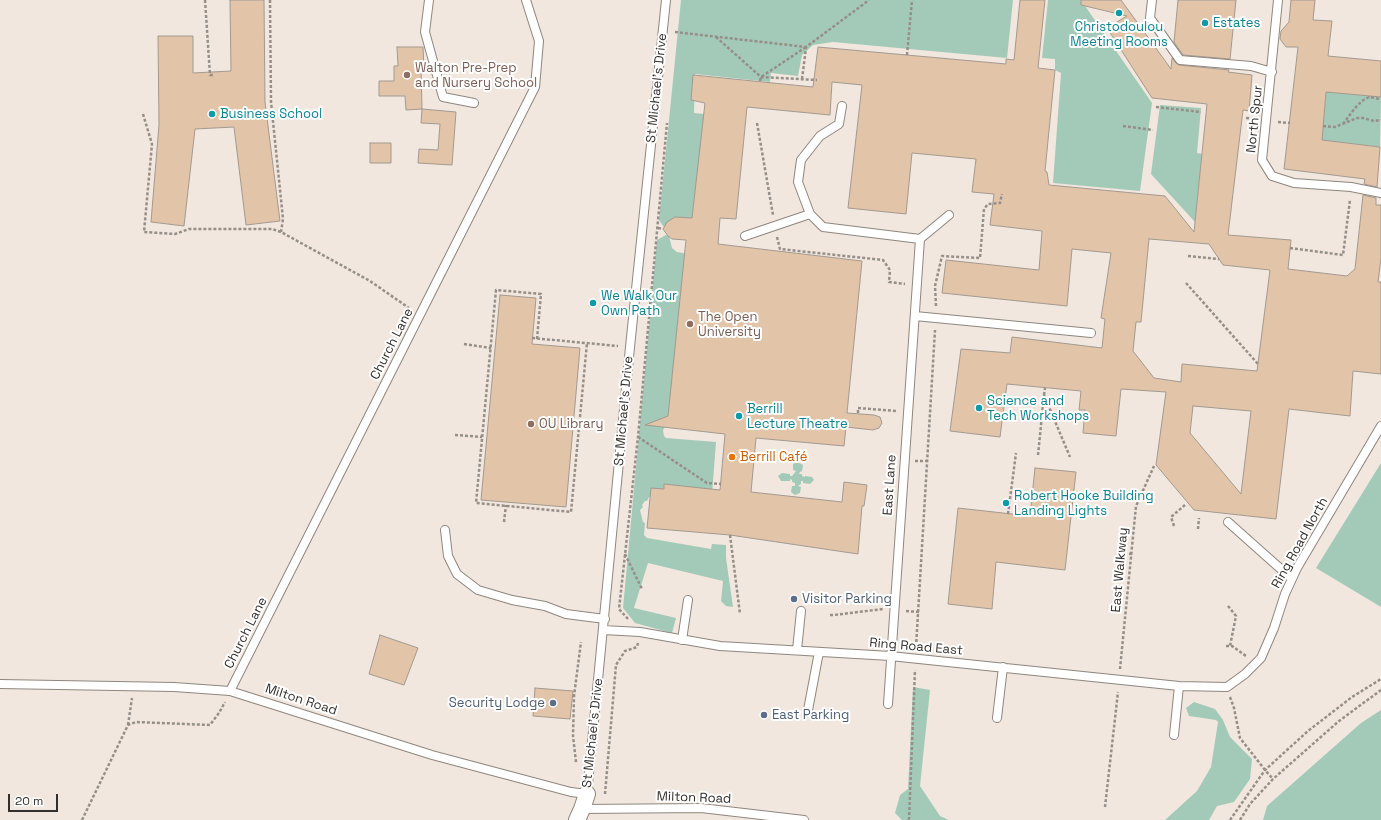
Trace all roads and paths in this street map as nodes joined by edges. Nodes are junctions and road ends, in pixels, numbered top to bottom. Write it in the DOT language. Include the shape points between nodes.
graph roads {
  1 [pos="205,0"];
  2 [pos="270,0"];
  3 [pos="429,0"];
  4 [pos="526,0"];
  5 [pos="666,0"];
  6 [pos="870,0"];
  7 [pos="912,0"];
  8 [pos="1152,0"];
  9 [pos="1278,0"];
  10 [pos="676,25"];
  11 [pos="716,37"];
  12 [pos="806,47"];
  13 [pos="907,55"];
  14 [pos="1272,72"];
  15 [pos="214,75"];
  16 [pos="762,77"];
  17 [pos="802,79"];
  18 [pos="817,80"];
  19 [pos="760,82"];
  20 [pos="1381,99"];
  21 [pos="474,103"];
  22 [pos="842,106"];
  23 [pos="1156,107"];
  24 [pos="1201,112"];
  25 [pos="143,114"];
  26 [pos="668,119"];
  27 [pos="1381,120"];
  28 [pos="1342,124"];
  29 [pos="1123,126"];
  30 [pos="1323,126"];
  31 [pos="1153,130"];
  32 [pos="1352,187"];
  33 [pos="1381,193"];
  34 [pos="810,214"];
  35 [pos="949,215"];
  36 [pos="658,228"];
  37 [pos="664,229"];
  38 [pos="281,232"];
  39 [pos="745,236"];
  40 [pos="920,240"];
  41 [pos="1290,248"];
  42 [pos="1188,256"];
  43 [pos="1219,259"];
  44 [pos="1186,283"];
  45 [pos="420,314"];
  46 [pos="915,316"];
  47 [pos="1091,333"];
  48 [pos="532,338"];
  49 [pos="537,339"];
  50 [pos="587,343"];
  51 [pos="464,344"];
  52 [pos="630,347"];
  53 [pos="491,348"];
  54 [pos="647,349"];
  55 [pos="1258,364"];
  56 [pos="1045,388"];
  57 [pos="1044,395"];
  58 [pos="908,412"];
  59 [pos="858,413"];
  60 [pos="1381,426"];
  61 [pos="455,435"];
  62 [pos="638,437"];
  63 [pos="482,438"];
  64 [pos="928,447"];
  65 [pos="1016,454"];
  66 [pos="1038,455"];
  67 [pos="1070,457"];
  68 [pos="1154,466"];
  69 [pos="721,484"];
  70 [pos="1185,504"];
  71 [pos="506,506"];
  72 [pos="1008,514"];
  73 [pos="1199,518"];
  74 [pos="504,522"];
  75 [pos="1228,522"];
  76 [pos="1174,526"];
  77 [pos="1198,529"];
  78 [pos="445,530"];
  79 [pos="730,535"];
  80 [pos="1119,553"];
  81 [pos="625,554"];
  82 [pos="1132,554"];
  83 [pos="1292,580"];
  84 [pos="642,589"];
  85 [pos="688,600"];
  86 [pos="1228,606"];
  87 [pos="894,610"];
  88 [pos="801,611"];
  89 [pos="919,612"];
  90 [pos="740,614"];
  91 [pos="830,615"];
  92 [pos="604,620"];
  93 [pos="603,630"];
  94 [pos="640,632"];
  95 [pos="682,640"];
  96 [pos="581,642"];
  97 [pos="797,650"];
  98 [pos="819,652"];
  99 [pos="890,656"];
  100 [pos="915,659"];
  101 [pos="1256,663"];
  102 [pos="1003,667"];
  103 [pos="1120,680"];
  104 [pos="1381,680"];
  105 [pos="0,684"];
  106 [pos="1179,686"];
  107 [pos="134,687"];
  108 [pos="1227,687"];
  109 [pos="1381,690"];
  110 [pos="230,691"];
  111 [pos="888,704"];
  112 [pos="808,710"];
  113 [pos="997,718"];
  114 [pos="128,725"];
  115 [pos="1174,735"];
  116 [pos="577,765"];
  117 [pos="1265,770"];
  118 [pos="1273,779"];
  119 [pos="1105,807"];
  120 [pos="582,808"];
  121 [pos="604,809"];
  122 [pos="82,820"];
  123 [pos="804,820"];
  124 [pos="909,820"];
  125 [pos="1230,820"];
  126 [pos="1240,820"];
  1 -- 15 [label="path" via="210,75"];
  2 -- 38 [label="path" via="271,102 283,219"];
  3 -- 21 [label="lane" via="425,32 443,97"];
  4 -- 45 [label="lane, Church Lane" via="539,41 535,87"];
  5 -- 52 [label="lane, St Michael's Drive"];
  6 -- 12 [label="path"];
  7 -- 13 [label="path"];
  8 -- 14 [label="lane" via="1150,18 1180,60 1250,66"];
  9 -- 14 [label="lane, North Spur"];
  10 -- 11 [label="path" via="675,32"];
  11 -- 12 [label="path"];
  11 -- 16 [label="path"];
  12 -- 16 [label="path"];
  12 -- 17 [label="path"];
  14 -- 32 [label="lane, North Spur" via="1262,160 1272,176 1294,183"];
  16 -- 17 [label="path"];
  16 -- 19 [label="path"];
  17 -- 18 [label="path"];
  20 -- 28 [label="path" via="1369,97"];
  22 -- 34 [label="lane" via="839,124 820,136 801,160 798,182"];
  23 -- 24 [label="path"];
  25 -- 38 [label="path" via="152,144 144,232 175,234 189,229 272,229"];
  26 -- 36 [label="path"];
  27 -- 28 [label="path" via="1358,118"];
  28 -- 30 [label="path" via="1335,127"];
  29 -- 31 [label="path"];
  32 -- 33 [label="lane, North Spur"];
  32 -- 41 [label="path" via="1343,255"];
  34 -- 39 [label="lane"];
  34 -- 40 [label="lane" via="823,227"];
  35 -- 40 [label="lane"];
  36 -- 37 [label="path"];
  36 -- 54 [label="path"];
  38 -- 45 [label="path" via="370,281"];
  40 -- 46 [label="lane, East Lane"];
  42 -- 43 [label="path"];
  44 -- 55 [label="path"];
  45 -- 110 [label="lane, Church Lane"];
  46 -- 47 [label="lane"];
  46 -- 58 [label="lane, East Lane"];
  48 -- 49 [label="path"];
  49 -- 50 [label="path"];
  49 -- 53 [label="path" via="541,294 496,290"];
  50 -- 52 [label="path"];
  50 -- 71 [label="path" via="571,512"];
  51 -- 53 [label="path"];
  52 -- 54 [label="path"];
  52 -- 92 [label="lane, St Michael's Drive"];
  53 -- 63 [label="path"];
  54 -- 62 [label="path"];
  56 -- 57 [label="path"];
  57 -- 66 [label="path"];
  57 -- 67 [label="path"];
  58 -- 59 [label="path" via="858,408"];
  58 -- 87 [label="lane, East Lane"];
  60 -- 83 [label="lane, Ring Road North"];
  61 -- 63 [label="path"];
  62 -- 69 [label="path" via="707,483"];
  62 -- 81 [label="path"];
  63 -- 71 [label="path" via="476,503"];
  64 -- 89 [label="path"];
  65 -- 72 [label="path"];
  68 -- 82 [label="path, East Walkway" via="1136,506"];
  70 -- 76 [label="path" via="1171,517"];
  71 -- 74 [label="path"];
  73 -- 77 [label="path"];
  75 -- 83 [label="lane"];
  78 -- 92 [label="lane" via="448,556 457,574 478,590 545,606 566,614"];
  79 -- 90 [label="path"];
  80 -- 82 [label="path"];
  81 -- 84 [label="path"];
  81 -- 94 [label="path" via="620,609"];
  82 -- 103 [label="path, East Walkway"];
  83 -- 101 [label="lane, Ring Road North" via="1261,658"];
  85 -- 95 [label="lane"];
  86 -- 101 [label="path" via="1236,616 1228,646 1232,646"];
  87 -- 89 [label="path"];
  87 -- 91 [label="path"];
  87 -- 99 [label="lane, East Lane"];
  88 -- 97 [label="lane"];
  89 -- 100 [label="path"];
  92 -- 93 [label="lane, St Michael's Drive"];
  93 -- 94 [label="lane, Ring Road East"];
  93 -- 120 [label="lane, St Michael's Drive"];
  94 -- 95 [label="lane, Ring Road East"];
  94 -- 121 [label="path" via="637,647 625,651 616,665"];
  95 -- 97 [label="lane, Ring Road East" via="720,646"];
  96 -- 116 [label="path" via="574,696 573,736"];
  97 -- 98 [label="lane, Ring Road East"];
  98 -- 99 [label="lane, Ring Road East"];
  98 -- 112 [label="lane"];
  99 -- 100 [label="lane, Ring Road East"];
  99 -- 111 [label="lane, East Lane"];
  100 -- 102 [label="lane, Ring Road East"];
  100 -- 124 [label="path"];
  101 -- 108 [label="lane, Ring Road North" via="1246,674"];
  102 -- 103 [label="lane, Ring Road East"];
  102 -- 113 [label="lane"];
  103 -- 106 [label="lane, Ring Road East"];
  103 -- 119 [label="path, East Walkway"];
  104 -- 117 [label="path" via="1352,697 1308,731"];
  105 -- 107 [label="lane, Milton Road"];
  106 -- 108 [label="lane, Ring Road East"];
  106 -- 115 [label="lane"];
  107 -- 110 [label="lane, Milton Road"];
  107 -- 114 [label="path"];
  108 -- 117 [label="path" via="1240,738"];
  109 -- 118 [label="path" via="1339,721"];
  110 -- 114 [label="path" via="219,714 210,725 136,722"];
  110 -- 120 [label="lane, Milton Road" via="432,755 571,792"];
  114 -- 122 [label="path"];
  117 -- 118 [label="path"];
  117 -- 125 [label="path"];
  118 -- 126 [label="path" via="1250,804"];
  120 -- 121 [label="lane, Milton Road"];
  121 -- 123 [label="lane, Milton Road" via="700,808"];
}
